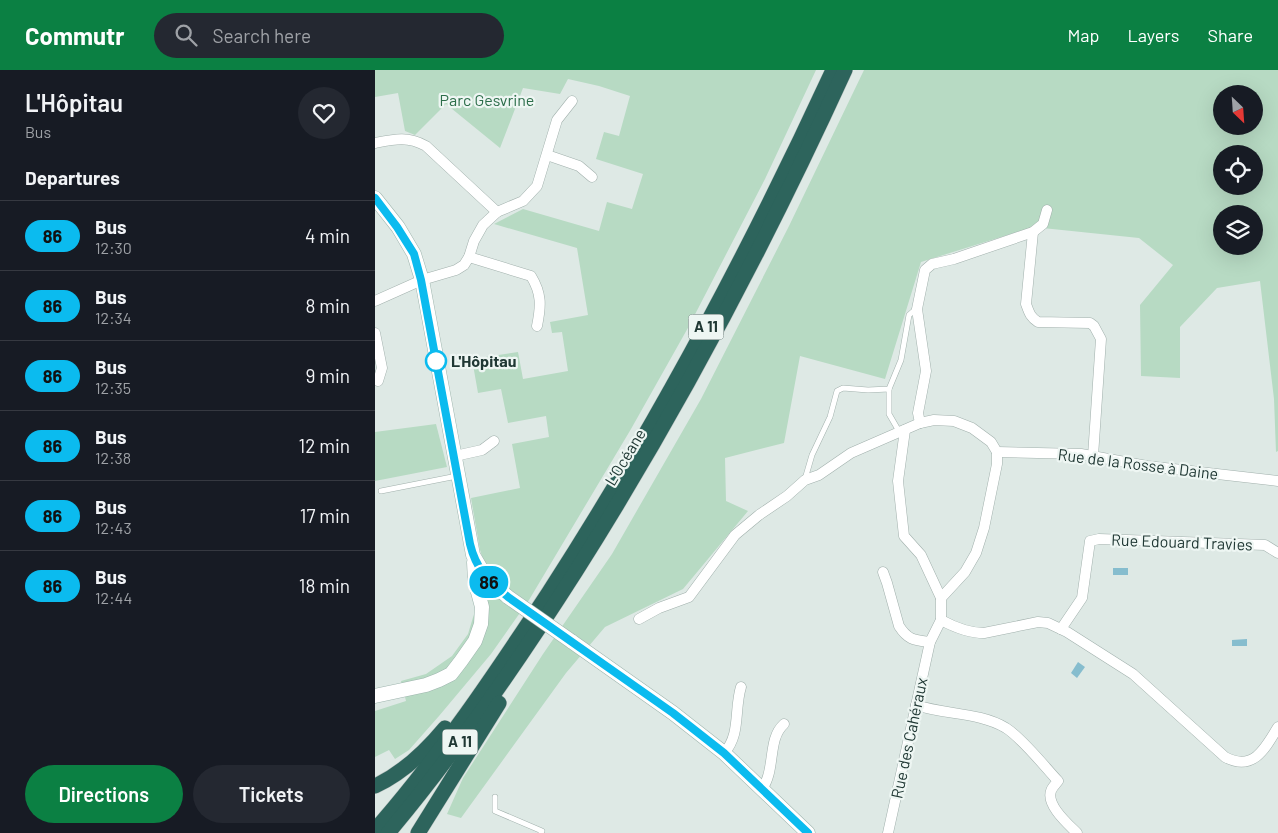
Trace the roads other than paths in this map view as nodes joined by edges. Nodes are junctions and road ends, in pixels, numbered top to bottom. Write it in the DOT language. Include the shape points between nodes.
graph roads {
  1 [pos="833,70"];
  2 [pos="845,70"];
  3 [pos="572,101"];
  4 [pos="375,143"];
  5 [pos="547,155"];
  6 [pos="592,177"];
  7 [pos="375,198"];
  8 [pos="1047,210"];
  9 [pos="497,212"];
  10 [pos="1033,232"];
  11 [pos="469,257"];
  12 [pos="421,280"];
  13 [pos="375,301"];
  14 [pos="917,309"];
  15 [pos="537,326"];
  16 [pos="375,333"];
  17 [pos="378,381"];
  18 [pos="889,389"];
  19 [pos="920,423"];
  20 [pos="903,431"];
  21 [pos="494,441"];
  22 [pos="997,452"];
  23 [pos="455,456"];
  24 [pos="1093,456"];
  25 [pos="458,475"];
  26 [pos="805,480"];
  27 [pos="1278,481"];
  28 [pos="381,491"];
  29 [pos="1278,553"];
  30 [pos="475,559"];
  31 [pos="883,572"];
  32 [pos="493,585"];
  33 [pos="478,593"];
  34 [pos="941,598"];
  35 [pos="482,607"];
  36 [pos="639,619"];
  37 [pos="941,620"];
  38 [pos="1061,629"];
  39 [pos="930,642"];
  40 [pos="527,647"];
  41 [pos="486,686"];
  42 [pos="741,687"];
  43 [pos="375,696"];
  44 [pos="916,705"];
  45 [pos="785,724"];
  46 [pos="1278,727"];
  47 [pos="724,753"];
  48 [pos="375,786"];
  49 [pos="762,789"];
  50 [pos="495,797"];
  51 [pos="375,830"];
  52 [pos="387,833"];
  53 [pos="418,833"];
  54 [pos="541,833"];
  55 [pos="808,833"];
  56 [pos="888,833"];
  57 [pos="1077,833"];
  1 -- 41 [label="highway, L’Océane / A 11" via="755,233 671,391 578,546"];
  2 -- 40 [label="highway, L’Océane / A 11" via="763,242 694,372 615,508"];
  3 -- 5 [label="street" via="557,120"];
  4 -- 9 [label="street" via="416,140"];
  5 -- 6 [label="street" via="579,166"];
  5 -- 9 [label="street" via="537,186 523,201"];
  7 -- 12 [label="street" via="414,254"];
  8 -- 10 [label="street" via="1043,224"];
  9 -- 11 [label="street" via="483,225"];
  10 -- 14 [label="street" via="932,264 925,270"];
  10 -- 24 [label="street" via="1026,304 1029,314 1038,322 1090,323 1101,339"];
  11 -- 12 [label="street" via="455,270"];
  11 -- 15 [label="street" via="531,276 538,287 541,307"];
  12 -- 13 [label="street"];
  12 -- 23 [label="street"];
  14 -- 18 [label="lane" via="909,315 901,360"];
  14 -- 19 [label="street" via="926,371 918,413"];
  16 -- 17 [label="street" via="382,368"];
  18 -- 20 [label="lane" via="889,414"];
  18 -- 26 [label="lane" via="837,390"];
  19 -- 20 [label="street"];
  19 -- 22 [label="street" via="954,421 972,428 991,442"];
  20 -- 26 [label="street" via="851,453 819,475"];
  20 -- 34 [label="street" via="898,481 904,536 921,555"];
  21 -- 23 [label="street" via="482,450"];
  22 -- 24 [label="street, Rue de la Rosse à Daine"];
  22 -- 34 [label="street" via="984,528 976,553 965,572"];
  23 -- 25 [label="street"];
  24 -- 27 [label="street, Rue de la Rosse à Daine" via="1147,466"];
  25 -- 28 [label="lane"];
  25 -- 30 [label="street"];
  26 -- 36 [label="street" via="735,535 689,597"];
  29 -- 38 [label="street, Rue Edouard Travies" via="1265,545 1099,538 1090,541 1082,598"];
  30 -- 32 [label="street"];
  30 -- 33 [label="street"];
  31 -- 39 [label="street" via="903,632 911,639"];
  32 -- 33 [label="street"];
  32 -- 35 [label="street"];
  32 -- 47 [label="street, bridge"];
  33 -- 35 [label="street"];
  34 -- 37 [label="street, Rue des Cahéraux"];
  35 -- 43 [label="street" via="479,631 451,674 426,685"];
  37 -- 38 [label="street" via="975,633 1039,622"];
  37 -- 39 [label="street, Rue des Cahéraux"];
  38 -- 46 [label="street" via="1133,674 1225,757 1235,762 1253,760"];
  39 -- 44 [label="street, Rue des Cahéraux"];
  40 -- 52 [label="highway, L’Océane / A 11" via="451,754"];
  40 -- 53 [label="highway" via="528,657"];
  41 -- 48 [label="highway" via="471,695 412,763"];
  41 -- 51 [label="highway, L’Océane / A 11" via="438,753"];
  42 -- 47 [label="street" via="735,734"];
  44 -- 56 [label="street, Rue des Cahéraux"];
  44 -- 57 [label="street" via="983,719 1007,729 1058,781 1050,792 1051,801"];
  45 -- 49 [label="street" via="777,730 767,780"];
  47 -- 49 [label="street"];
  49 -- 55 [label="street"];
  50 -- 54 [label="lane" via="495,811"];
}
